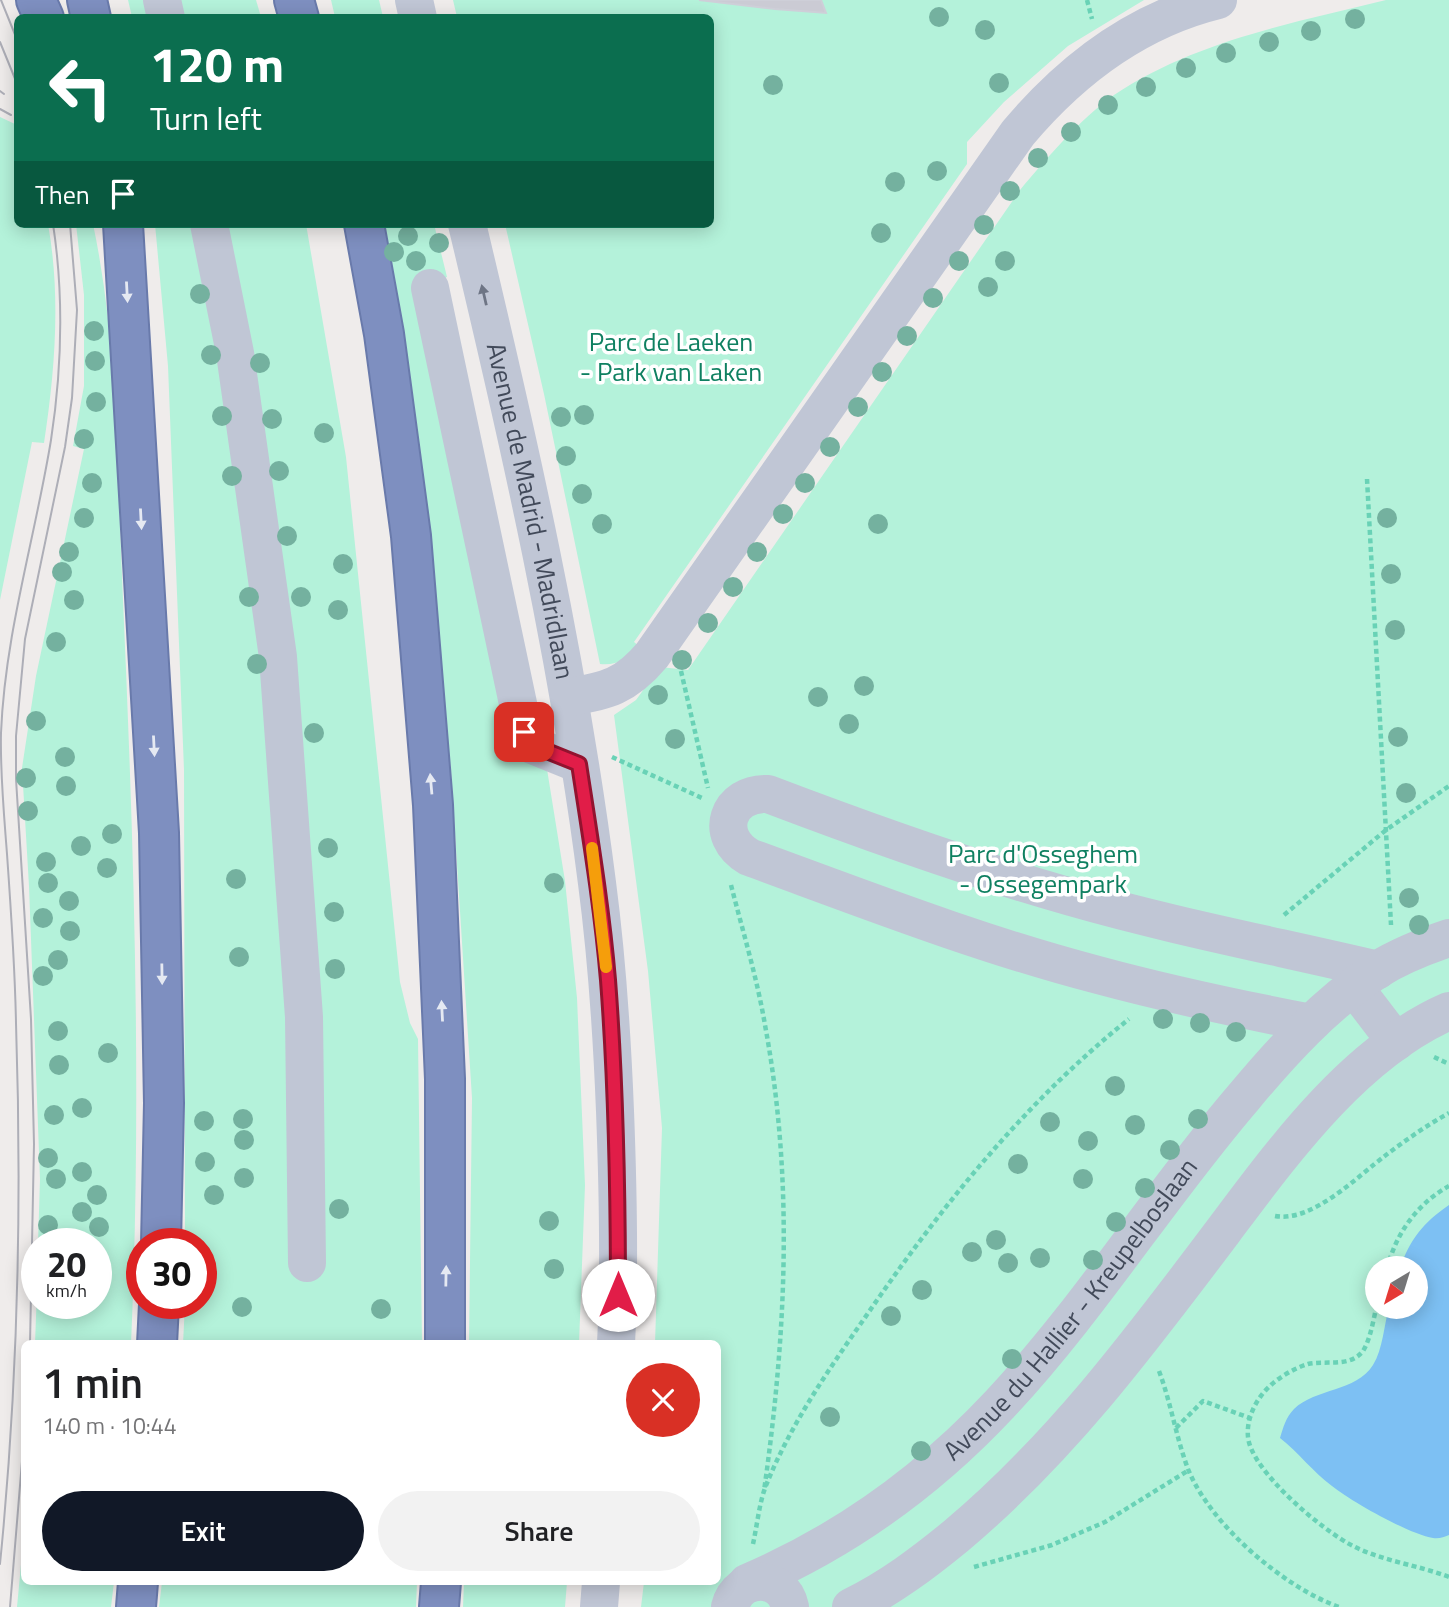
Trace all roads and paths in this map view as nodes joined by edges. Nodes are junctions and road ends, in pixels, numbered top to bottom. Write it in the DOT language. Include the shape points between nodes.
graph roads {
  1 [pos="1218,0"];
  2 [pos="123,228"];
  3 [pos="210,228"];
  4 [pos="347,228"];
  5 [pos="364,228"];
  6 [pos="468,228"];
  7 [pos="430,288"];
  8 [pos="1367,479"];
  9 [pos="671,627"];
  10 [pos="418,636"];
  11 [pos="569,697"];
  12 [pos="595,761"];
  13 [pos="1449,786"];
  14 [pos="721,807"];
  15 [pos="1386,830"];
  16 [pos="730,880"];
  17 [pos="1449,938"];
  18 [pos="1251,941"];
  19 [pos="1375,973"];
  20 [pos="1166,993"];
  21 [pos="1449,1011"];
  22 [pos="1311,1023"];
  23 [pos="1396,1042"];
  24 [pos="1449,1113"];
  25 [pos="1449,1186"];
  26 [pos="1245,1202"];
  27 [pos="162,1228"];
  28 [pos="1392,1256"];
  29 [pos="307,1263"];
  30 [pos="158,1319"];
  31 [pos="1373,1320"];
  32 [pos="1144,1336"];
  33 [pos="157,1340"];
  34 [pos="445,1340"];
  35 [pos="616,1340"];
  36 [pos="1250,1418"];
  37 [pos="1176,1428"];
  38 [pos="1189,1470"];
  39 [pos="764,1491"];
  40 [pos="963,1570"];
  41 [pos="1449,1577"];
  42 [pos="138,1585"];
  43 [pos="441,1585"];
  44 [pos="601,1585"];
  45 [pos="739,1595"];
  46 [pos="136,1607"];
  47 [pos="439,1607"];
  48 [pos="599,1607"];
  49 [pos="790,1607"];
  50 [pos="851,1607"];
  51 [pos="1339,1607"];
  1 -- 9 [label="street" via="1152,24 1101,53 1033,115"];
  2 -- 27 [label="highway, one-way" via="159,833"];
  3 -- 29 [label="street" via="235,353 278,657 304,1017"];
  4 -- 10 [label="highway"];
  5 -- 10 [label="highway" via="404,482"];
  11 -- 6 [label="street, Avenue de Madrid - Madridlaan, one-way"];
  7 -- 12 [label="street" via="524,732 532,745"];
  8 -- 15 [label="path"];
  9 -- 11 [label="street" via="628,680 602,692"];
  9 -- 14 [label="path"];
  34 -- 10 [label="highway, one-way" via="445,1079 433,805"];
  11 -- 12 [label="street, Avenue de Madrid - Madridlaan"];
  12 -- 14 [label="path"];
  12 -- 35 [label="street, Avenue de Madrid - Madridlaan" via="597,884 608,993 618,1216"];
  13 -- 15 [label="path"];
  14 -- 18 [label="street" via="757,793 768,794 981,870"];
  14 -- 20 [label="street" via="729,833 749,857 983,940"];
  15 -- 18 [label="path"];
  15 -- 19 [label="path"];
  16 -- 39 [label="path" via="765,1025 782,1173 784,1310"];
  17 -- 19 [label="street, Avenue du Hallier - Kreupelboslaan"];
  18 -- 19 [label="street"];
  19 -- 22 [label="street, Avenue du Hallier - Kreupelboslaan"];
  19 -- 23 [label="street"];
  20 -- 22 [label="street"];
  20 -- 39 [label="path" via="1106,1037 1063,1077 954,1195 821,1384 790,1433"];
  21 -- 23 [label="street"];
  22 -- 45 [label="street, Avenue du Hallier - Kreupelboslaan" via="1218,1127 999,1405 860,1524"];
  23 -- 26 [label="street" via="1339,1092"];
  24 -- 26 [label="path" via="1325,1202 1295,1216 1282,1217"];
  25 -- 28 [label="path" via="1412,1216"];
  26 -- 32 [label="street"];
  30 -- 33 [label="highway"];
  31 -- 36 [label="path" via="1357,1357 1289,1372 1259,1398"];
  32 -- 37 [label="path"];
  32 -- 50 [label="street" via="1074,1422 977,1518 902,1578"];
  36 -- 37 [label="path" via="1203,1401"];
  36 -- 41 [label="path" via="1248,1439 1259,1463 1334,1535 1371,1553"];
  37 -- 38 [label="path"];
  38 -- 40 [label="path" via="1105,1522 1052,1545"];
  38 -- 51 [label="path" via="1217,1515 1256,1555 1302,1590"];
  39 -- 45 [label="path"];
  42 -- 46 [label="highway"];
  43 -- 47 [label="highway"];
  44 -- 48 [label="street"];
  45 -- 49 [label="street" via="764,1581 786,1594"];
}
